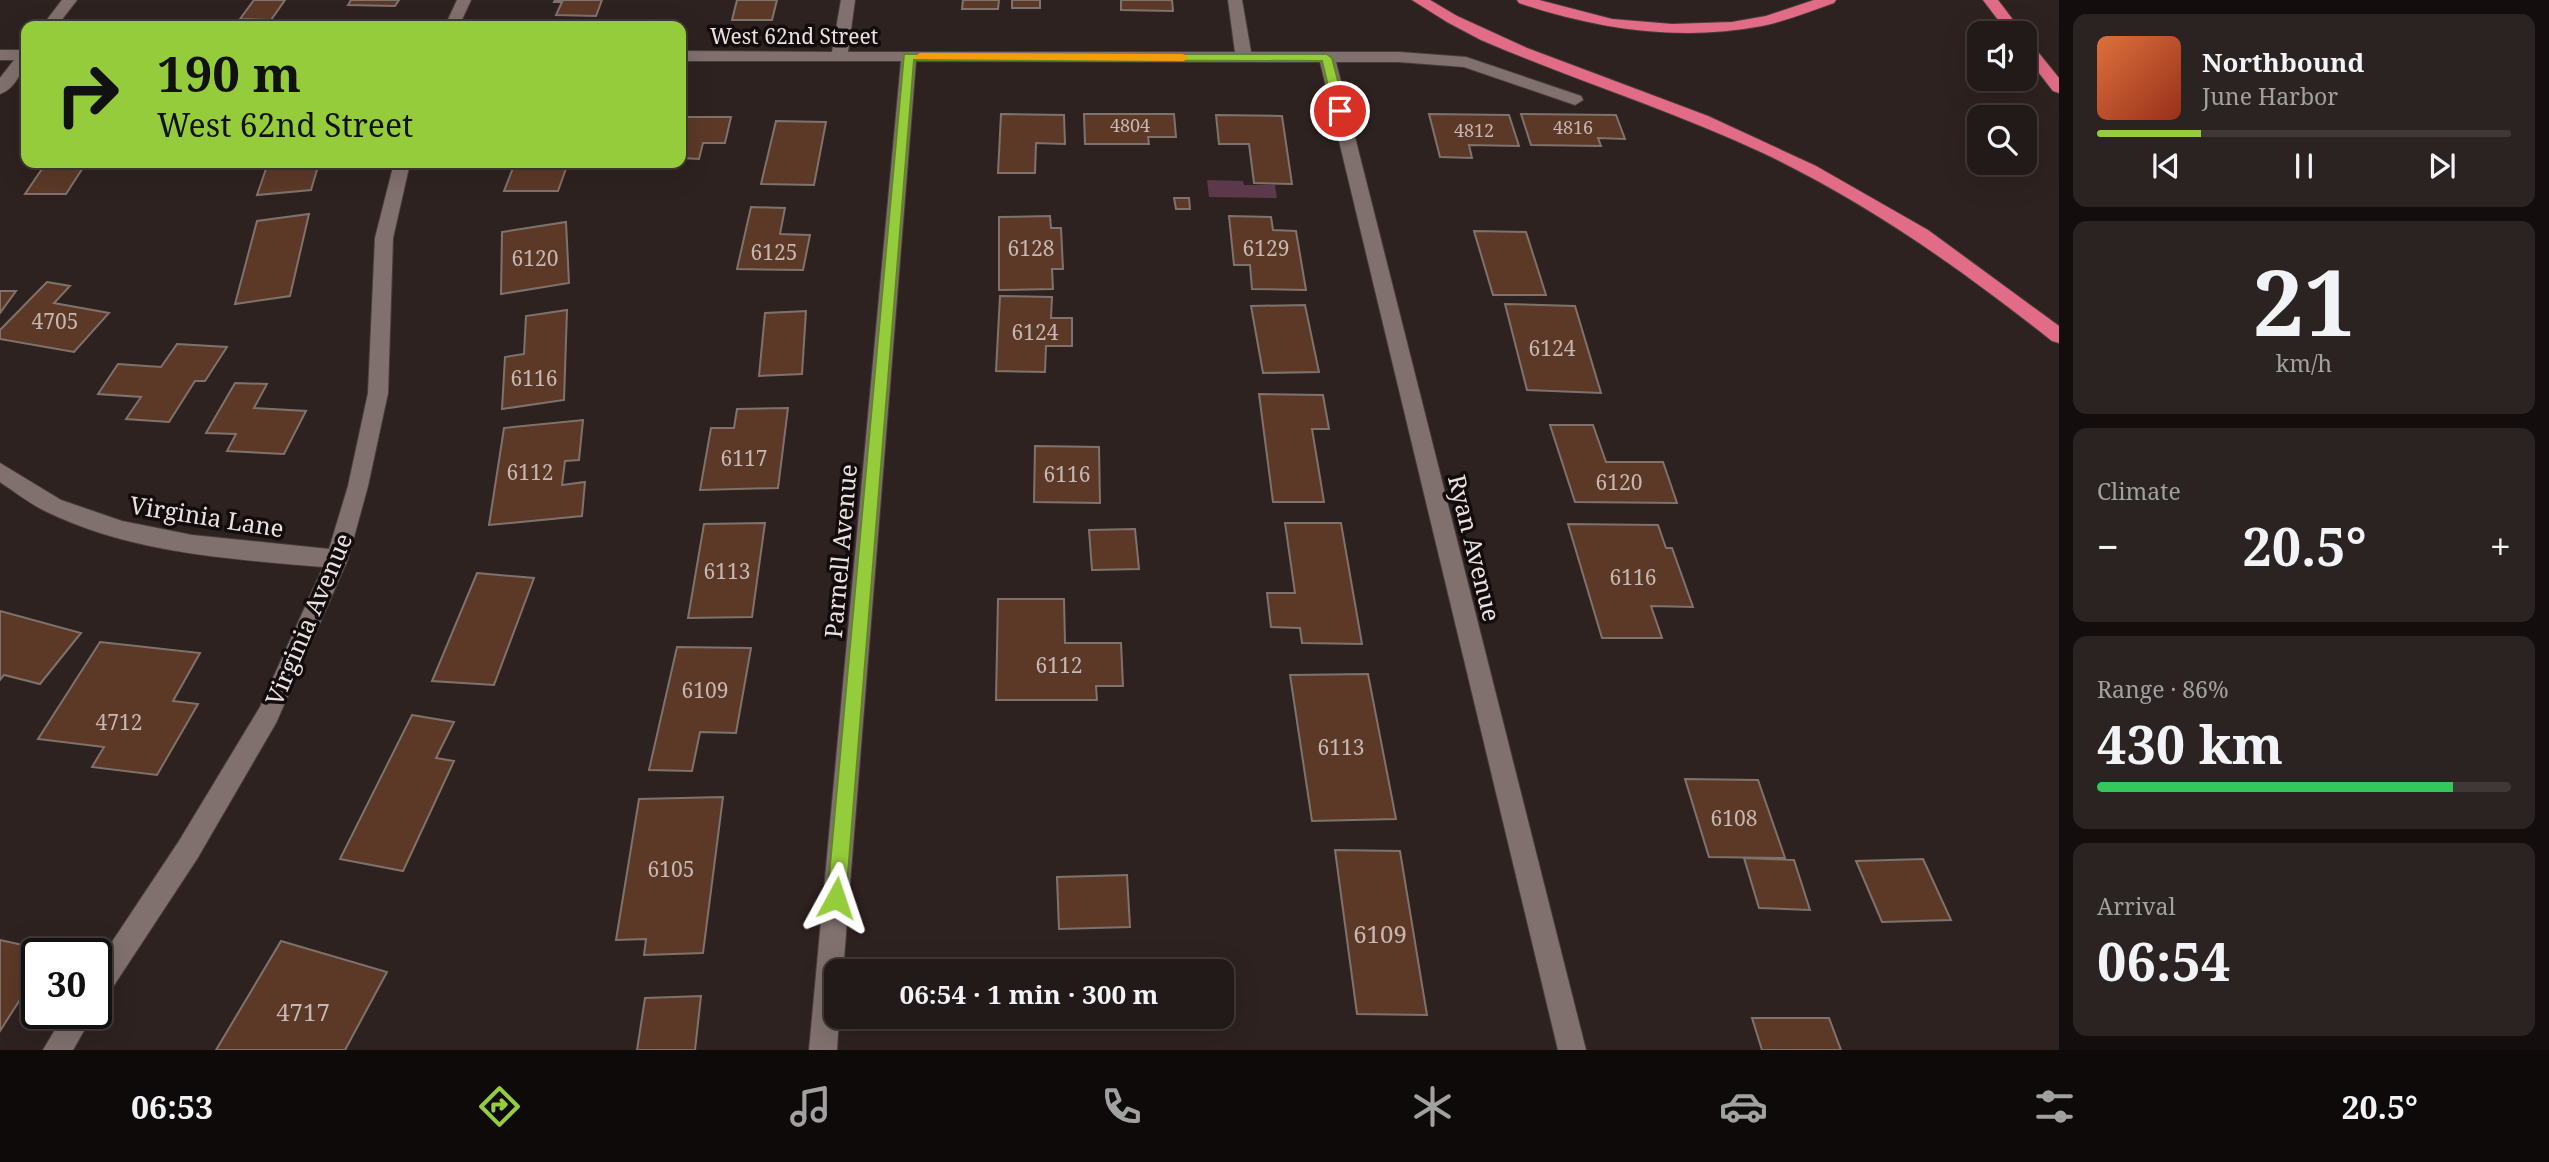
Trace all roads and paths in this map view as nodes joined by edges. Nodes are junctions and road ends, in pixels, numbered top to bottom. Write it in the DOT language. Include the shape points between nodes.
graph roads {
  1 [pos="70,0"];
  2 [pos="464,0"];
  3 [pos="848,0"];
  4 [pos="1235,0"];
  5 [pos="1419,0"];
  6 [pos="1524,0"];
  7 [pos="1829,0"];
  8 [pos="1990,0"];
  9 [pos="53,21"];
  10 [pos="454,21"];
  11 [pos="2007,21"];
  12 [pos="0,54"];
  13 [pos="21,55"];
  14 [pos="686,56"];
  15 [pos="839,57"];
  16 [pos="909,57"];
  17 [pos="1244,58"];
  18 [pos="1327,58"];
  19 [pos="2037,60"];
  20 [pos="21,62"];
  21 [pos="0,89"];
  22 [pos="2059,89"];
  23 [pos="1575,100"];
  24 [pos="401,168"];
  25 [pos="2059,336"];
  26 [pos="0,471"];
  27 [pos="337,559"];
  28 [pos="112,966"];
  29 [pos="71,1029"];
  30 [pos="57,1050"];
  31 [pos="824,1050"];
  32 [pos="1572,1050"];
  1 -- 9 [label="street"];
  2 -- 10 [label="street"];
  3 -- 15 [label="street"];
  4 -- 17 [label="street"];
  5 -- 25 [label="highway" via="1474,30 1721,128 1840,186 1979,274"];
  6 -- 7 [label="highway" via="1620,26 1684,29 1765,21"];
  8 -- 11 [label="highway"];
  12 -- 13 [label="street"];
  14 -- 15 [label="street, West 62nd Street"];
  15 -- 16 [label="street, West 62nd Street"];
  16 -- 17 [label="street, West 62nd Street"];
  16 -- 31 [label="street, Parnell Avenue"];
  17 -- 18 [label="street, West 62nd Street"];
  18 -- 23 [label="street, West 62nd Street" via="1466,62"];
  18 -- 32 [label="street, Ryan Avenue"];
  19 -- 22 [label="highway"];
  20 -- 21 [label="street"];
  24 -- 27 [label="street, Virginia Avenue" via="384,238 378,393"];
  26 -- 27 [label="street, Virginia Lane" via="52,505 128,533 216,548"];
  27 -- 28 [label="street, Virginia Avenue" via="268,715"];
  29 -- 30 [label="street"];
}
